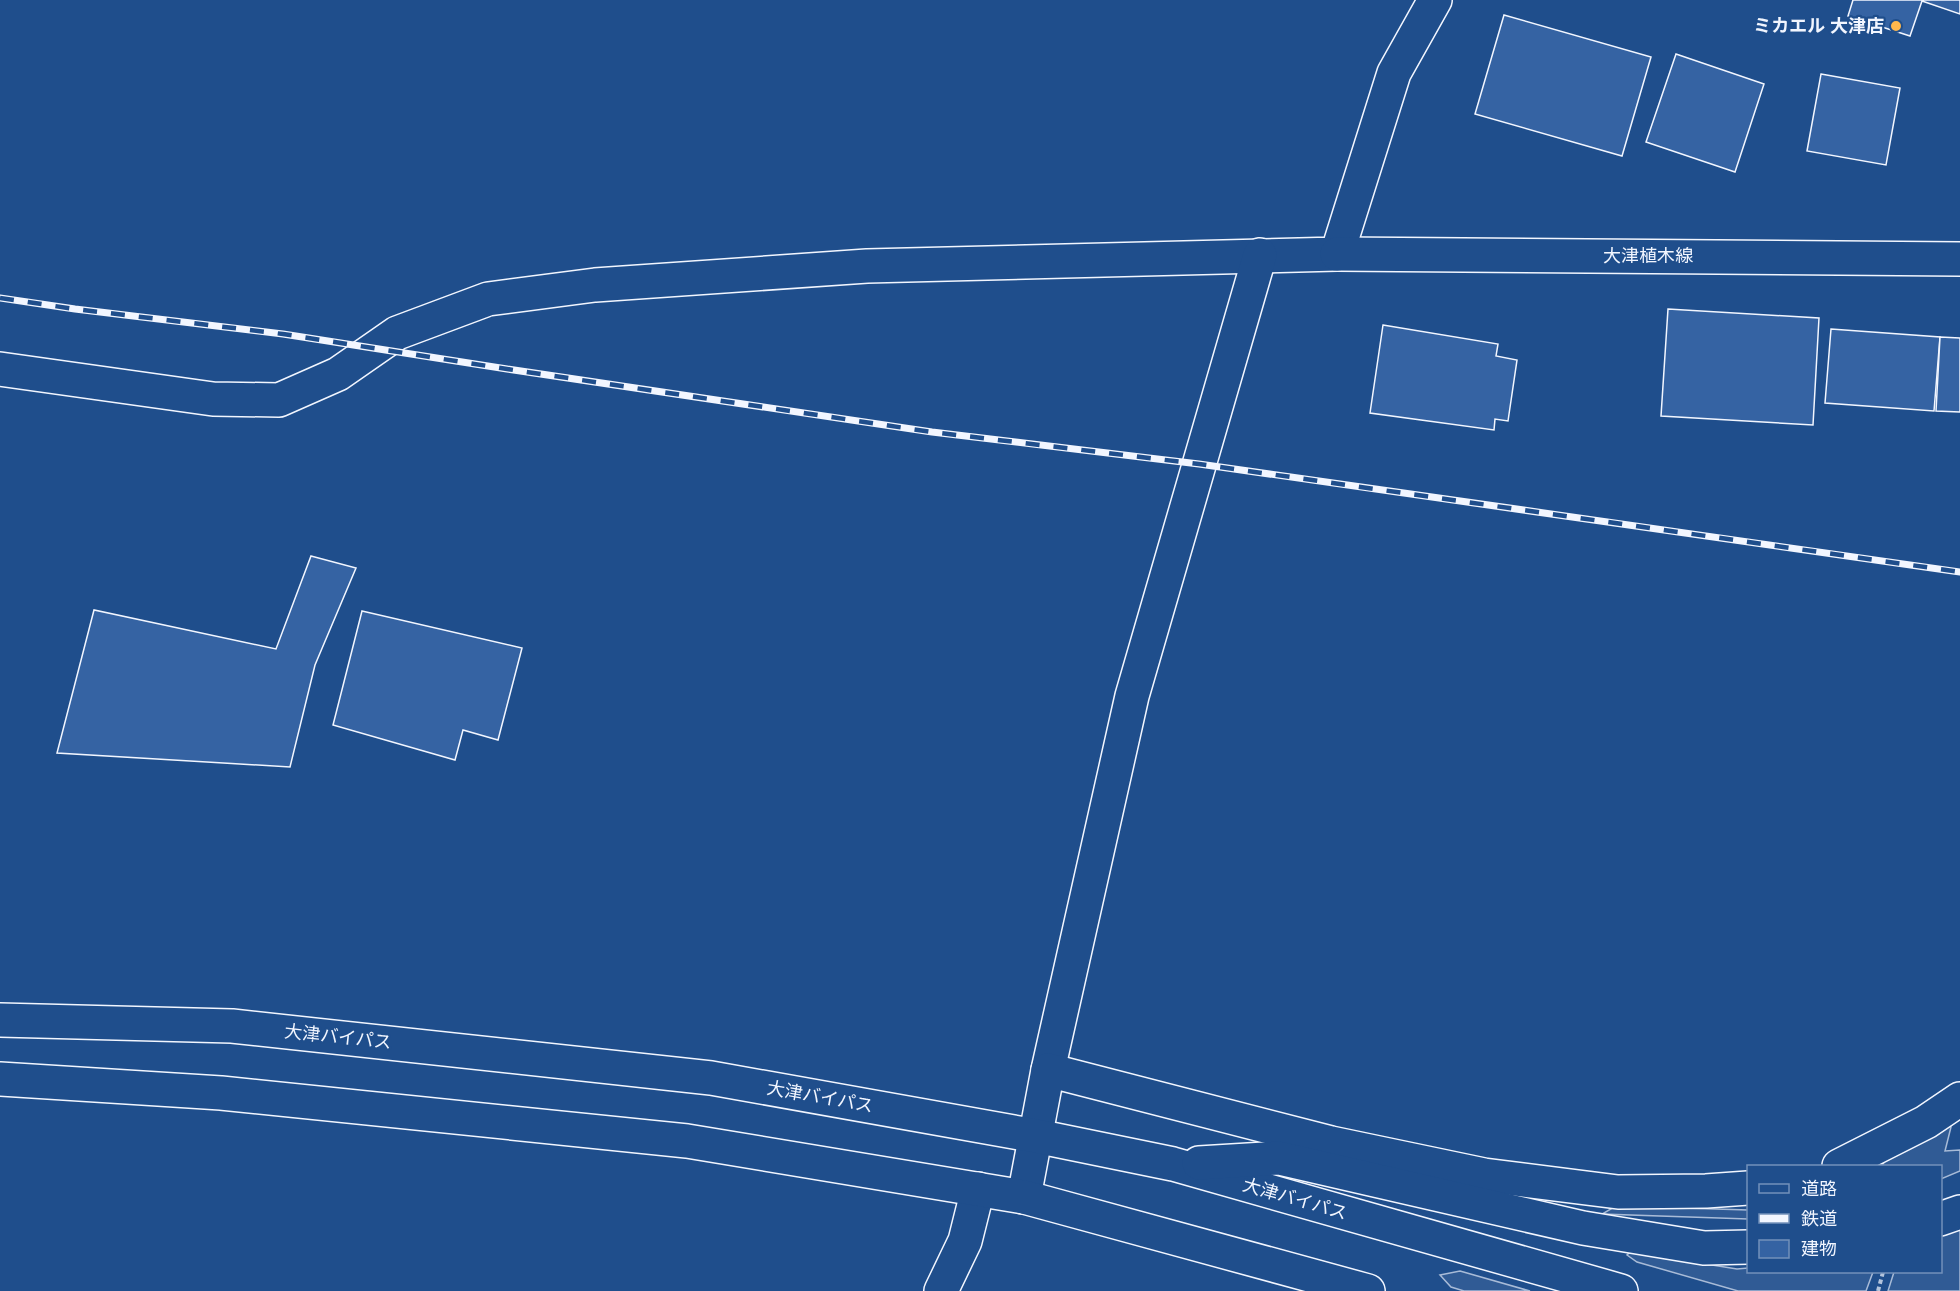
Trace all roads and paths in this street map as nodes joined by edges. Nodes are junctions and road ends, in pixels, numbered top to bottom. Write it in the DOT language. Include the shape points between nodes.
graph roads {
  1 [pos="1435,0"];
  2 [pos="1336,254"];
  3 [pos="1260,255"];
  4 [pos="1960,259"];
  5 [pos="0,369"];
  6 [pos="0,1020"];
  7 [pos="1048,1070"];
  8 [pos="0,1079"];
  9 [pos="1960,1099"];
  10 [pos="1036,1136"];
  11 [pos="1173,1164"];
  12 [pos="1843,1165"];
  13 [pos="1747,1188"];
  14 [pos="978,1189"];
  15 [pos="1024,1197"];
  16 [pos="1960,1212"];
  17 [pos="1942,1219"];
  18 [pos="1747,1247"];
  19 [pos="1883,1273"];
  20 [pos="941,1291"];
  21 [pos="1368,1291"];
  22 [pos="1621,1291"];
  23 [pos="1878,1291"];
  1 -- 2 [label="main road" via="1394,73"];
  2 -- 3 [label="main road, 大津植木線"];
  2 -- 4 [label="main road, 大津植木線"];
  3 -- 5 [label="main road, 大津植木線" via="867,266 595,285 488,299 397,333 338,374 279,400 213,399"];
  3 -- 7 [label="main road" via="1132,696"];
  6 -- 10 [label="main road, 大津バイパス" via="232,1026 711,1078"];
  7 -- 10 [label="main road"];
  7 -- 13 [label="main road" via="1331,1143 1484,1175 1618,1192"];
  8 -- 14 [label="main road" via="221,1093 687,1141"];
  9 -- 12 [label="main road" via="1926,1122"];
  10 -- 11 [label="main road, 大津バイパス"];
  10 -- 15 [label="main road"];
  11 -- 18 [label="main road" via="1279,1158 1583,1228 1704,1248"];
  11 -- 22 [label="main road, 大津バイパス"];
  14 -- 15 [label="main road"];
  14 -- 20 [label="main road" via="965,1241"];
  15 -- 21 [label="main road"];
  16 -- 17 [label="main road"];
  19 -- 23 [label="path"];
}
